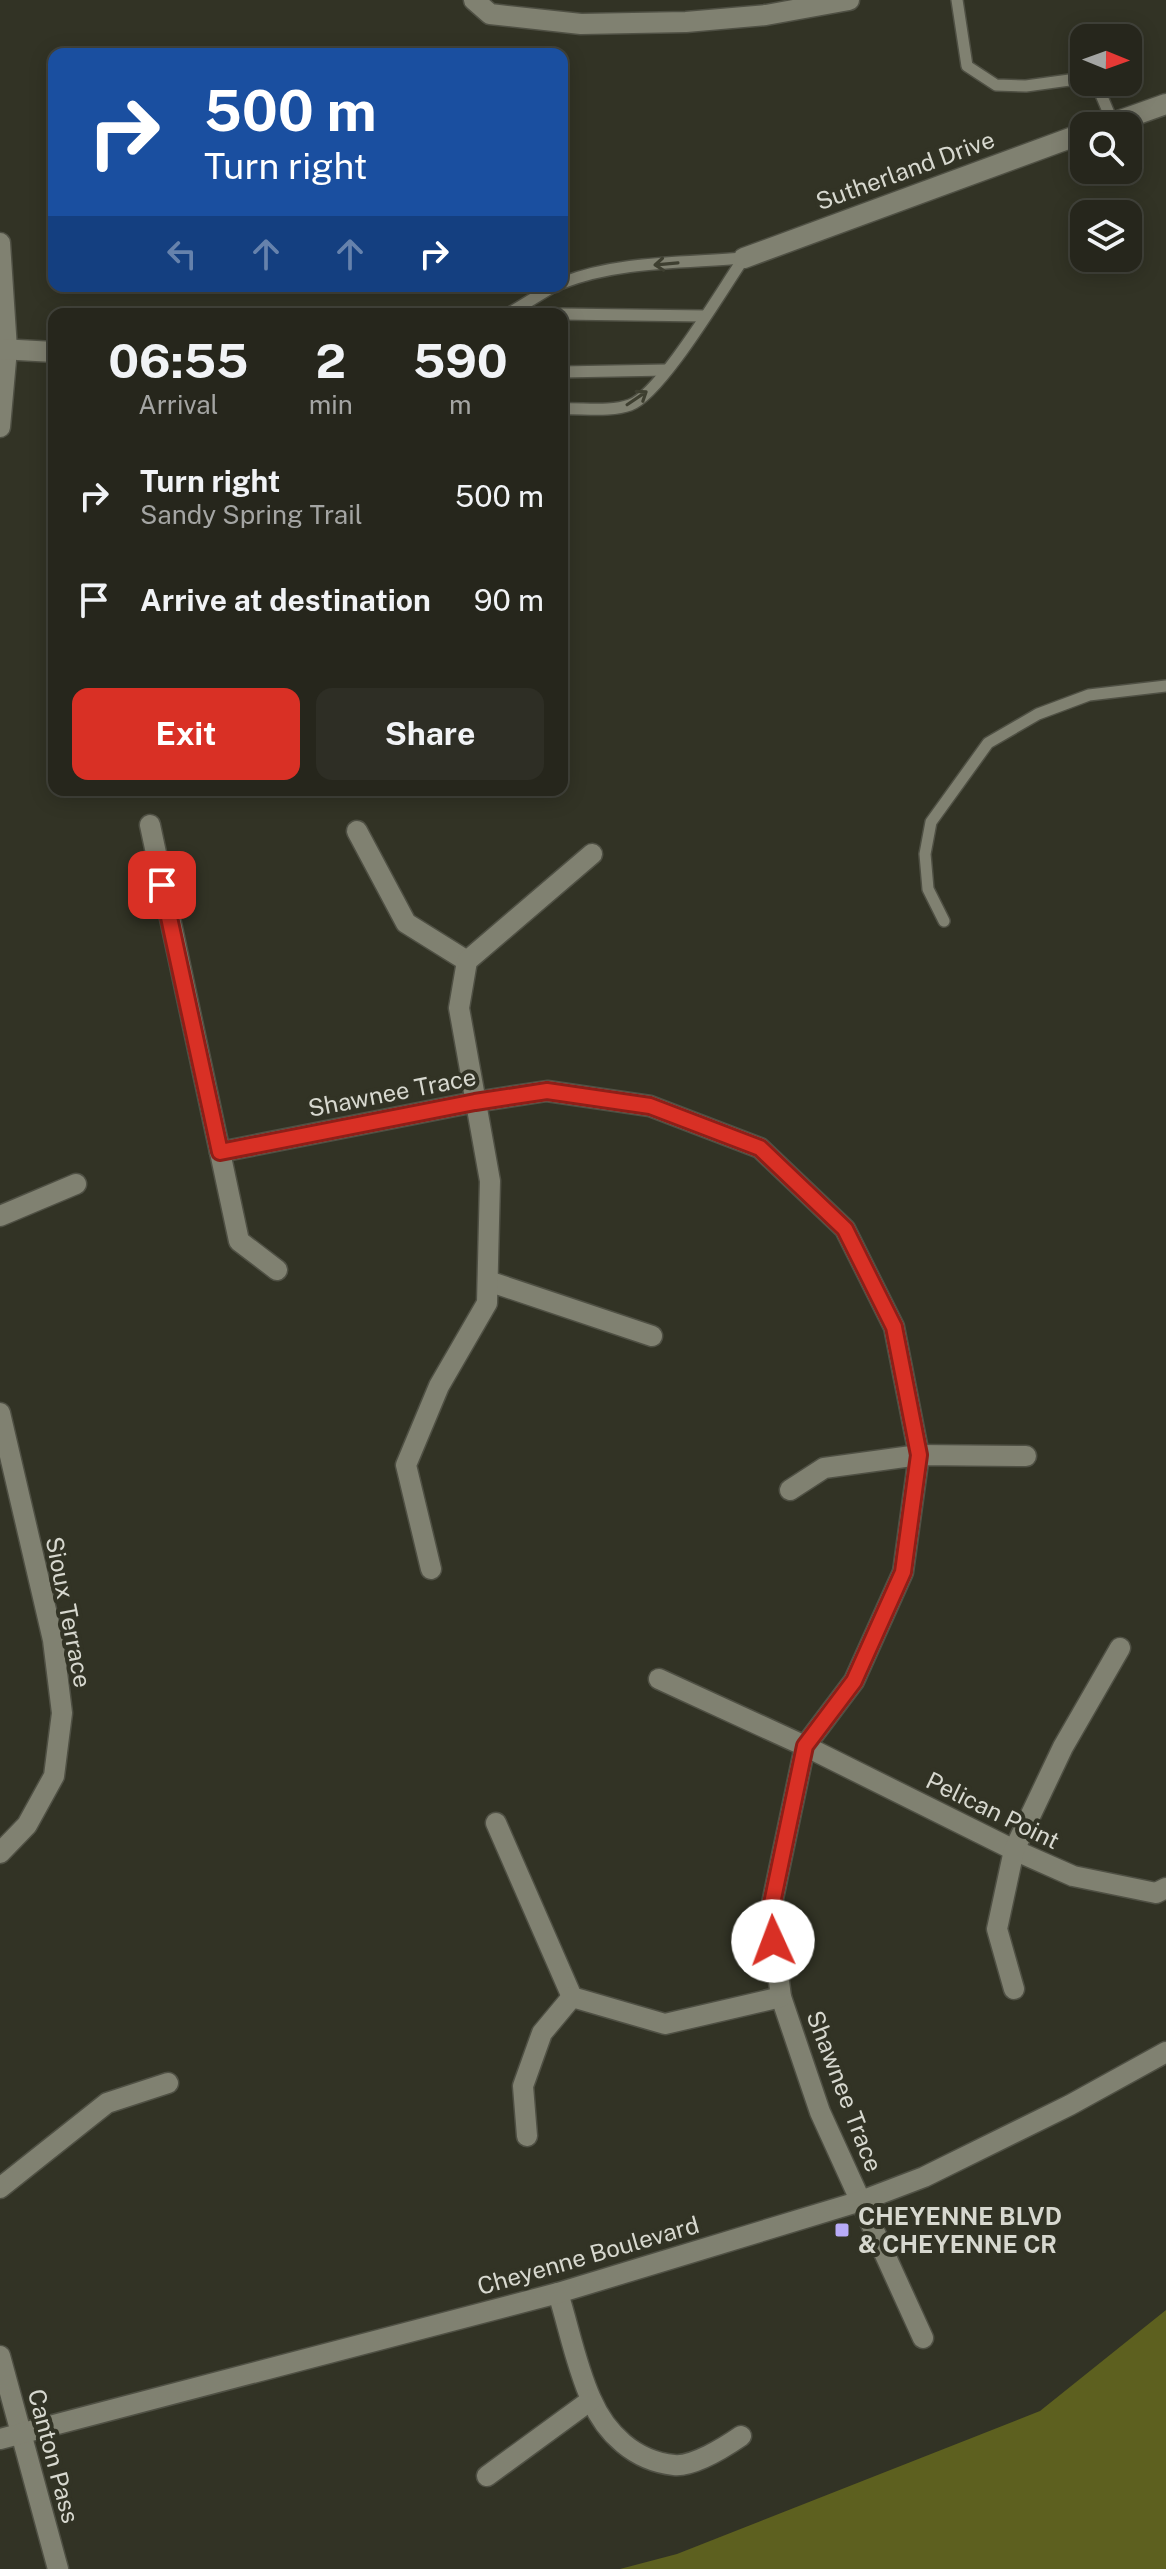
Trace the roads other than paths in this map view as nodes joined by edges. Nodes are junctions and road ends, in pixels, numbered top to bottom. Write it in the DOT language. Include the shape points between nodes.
graph roads {
  1 [pos="474,0"];
  2 [pos="849,0"];
  3 [pos="957,0"];
  4 [pos="1070,80"];
  5 [pos="1166,104"];
  6 [pos="1142,112"];
  7 [pos="1070,138"];
  8 [pos="0,243"];
  9 [pos="744,258"];
  10 [pos="568,280"];
  11 [pos="545,292"];
  12 [pos="520,308"];
  13 [pos="568,314"];
  14 [pos="704,316"];
  15 [pos="3,349"];
  16 [pos="48,352"];
  17 [pos="667,370"];
  18 [pos="568,372"];
  19 [pos="568,409"];
  20 [pos="0,427"];
  21 [pos="1166,686"];
  22 [pos="150,825"];
  23 [pos="357,831"];
  24 [pos="592,854"];
  25 [pos="944,921"];
  26 [pos="467,961"];
  27 [pos="475,1102"];
  28 [pos="220,1152"];
  29 [pos="76,1184"];
  30 [pos="0,1216"];
  31 [pos="277,1270"];
  32 [pos="488,1281"];
  33 [pos="652,1336"];
  34 [pos="0,1413"];
  35 [pos="919,1455"];
  36 [pos="1026,1456"];
  37 [pos="790,1490"];
  38 [pos="431,1569"];
  39 [pos="1120,1648"];
  40 [pos="659,1679"];
  41 [pos="805,1746"];
  42 [pos="496,1823"];
  43 [pos="1014,1850"];
  44 [pos="0,1853"];
  45 [pos="1166,1888"];
  46 [pos="1014,1989"];
  47 [pos="572,1997"];
  48 [pos="781,1997"];
  49 [pos="1166,2052"];
  50 [pos="168,2083"];
  51 [pos="527,2136"];
  52 [pos="0,2188"];
  53 [pos="861,2201"];
  54 [pos="558,2293"];
  55 [pos="923,2338"];
  56 [pos="0,2356"];
  57 [pos="591,2400"];
  58 [pos="22,2433"];
  59 [pos="741,2436"];
  60 [pos="0,2439"];
  61 [pos="487,2476"];
  62 [pos="58,2569"];
  1 -- 2 [label="street" via="490,14 581,24 766,15"];
  3 -- 4 [label="lane" via="967,66 996,85"];
  5 -- 6 [label="street"];
  7 -- 9 [label="street, Sutherland Drive"];
  8 -- 15 [label="street"];
  9 -- 10 [label="lane, one-way" via="629,268"];
  9 -- 14 [label="lane"];
  11 -- 12 [label="lane"];
  13 -- 14 [label="lane"];
  14 -- 17 [label="lane"];
  15 -- 16 [label="street"];
  15 -- 20 [label="street"];
  17 -- 18 [label="lane"];
  19 -- 17 [label="lane, one-way" via="633,404"];
  21 -- 25 [label="lane" via="1089,695 1038,714 988,743 931,822 925,854 928,889"];
  22 -- 28 [label="street"];
  23 -- 26 [label="street" via="406,923"];
  24 -- 26 [label="street"];
  26 -- 27 [label="street" via="459,1008"];
  27 -- 28 [label="street, Shawnee Trace"];
  27 -- 32 [label="street" via="490,1181"];
  27 -- 35 [label="street, Shawnee Trace" via="547,1091 650,1106 760,1148 845,1229 894,1327"];
  28 -- 31 [label="street" via="239,1241"];
  29 -- 30 [label="street"];
  32 -- 33 [label="street"];
  32 -- 38 [label="street" via="487,1303 439,1386 406,1465"];
  34 -- 44 [label="street, Sioux Terrace" via="53,1640 62,1713 54,1776 27,1825"];
  35 -- 36 [label="street"];
  35 -- 37 [label="street" via="824,1468"];
  35 -- 41 [label="street, Shawnee Trace" via="903,1572 854,1681"];
  39 -- 43 [label="street" via="1063,1747"];
  40 -- 41 [label="street, Pelican Point"];
  41 -- 43 [label="street, Pelican Point"];
  41 -- 48 [label="street, Shawnee Trace" via="770,1913"];
  42 -- 47 [label="street"];
  43 -- 45 [label="street, Pelican Point" via="1073,1876 1156,1893"];
  43 -- 46 [label="street" via="997,1929"];
  47 -- 48 [label="street" via="665,2024"];
  47 -- 51 [label="street" via="542,2033 523,2086"];
  48 -- 53 [label="street, Shawnee Trace" via="820,2112"];
  49 -- 53 [label="street, Cheyenne Boulevard" via="924,2177"];
  50 -- 52 [label="street" via="107,2103"];
  53 -- 54 [label="street, Cheyenne Boulevard"];
  53 -- 55 [label="street, Shawnee Trace"];
  54 -- 57 [label="street"];
  54 -- 58 [label="street, Cheyenne Boulevard"];
  56 -- 58 [label="street, Canton Pass"];
  57 -- 59 [label="street" via="616,2440 639,2456 676,2465 717,2452"];
  57 -- 61 [label="street"];
  58 -- 60 [label="street, Cheyenne Boulevard"];
  58 -- 62 [label="street, Canton Pass"];
}
